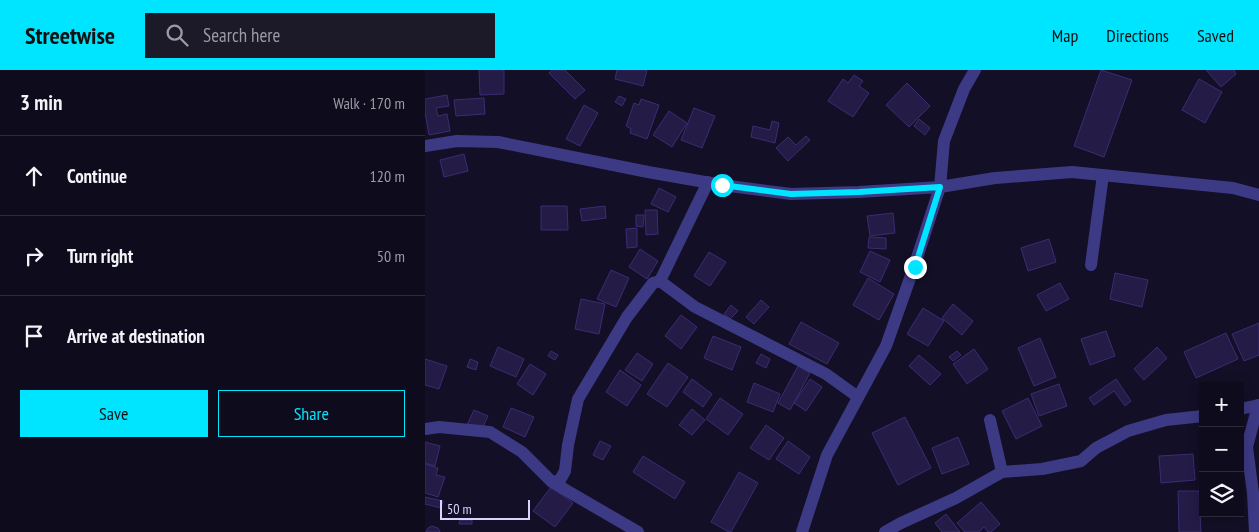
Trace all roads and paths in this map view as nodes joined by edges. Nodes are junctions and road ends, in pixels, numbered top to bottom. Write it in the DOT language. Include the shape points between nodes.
graph roads {
  1 [pos="975,70"];
  2 [pos="425,146"];
  3 [pos="1103,175"];
  4 [pos="708,182"];
  5 [pos="940,187"];
  6 [pos="1259,195"];
  7 [pos="1091,265"];
  8 [pos="660,281"];
  9 [pos="858,397"];
  10 [pos="1259,405"];
  11 [pos="1244,408"];
  12 [pos="1199,416"];
  13 [pos="989,420"];
  14 [pos="425,429"];
  15 [pos="1244,442"];
  16 [pos="1002,472"];
  17 [pos="552,482"];
  18 [pos="638,532"];
  19 [pos="802,532"];
  20 [pos="885,532"];
  21 [pos="1255,532"];
  1 -- 5 [label="street" via="963,89 944,141"];
  2 -- 4 [label="street" via="457,141 498,142"];
  3 -- 5 [label="street" via="1072,172 995,178"];
  3 -- 6 [label="street" via="1233,188"];
  3 -- 7 [label="street"];
  4 -- 5 [label="street" via="791,194"];
  4 -- 8 [label="street"];
  5 -- 9 [label="street" via="886,346"];
  8 -- 9 [label="street" via="695,307 826,374"];
  8 -- 17 [label="street" via="653,283 627,317 578,399 565,471 560,480"];
  9 -- 19 [label="street" via="827,455"];
  10 -- 11 [label="street"];
  10 -- 15 [label="street"];
  12 -- 16 [label="street" via="1166,420 1128,431 1096,448 1081,461 1042,469"];
  13 -- 16 [label="street"];
  14 -- 17 [label="street" via="439,427 490,432 522,452"];
  15 -- 21 [label="street" via="1253,493"];
  16 -- 20 [label="street"];
  17 -- 18 [label="street"];
}
